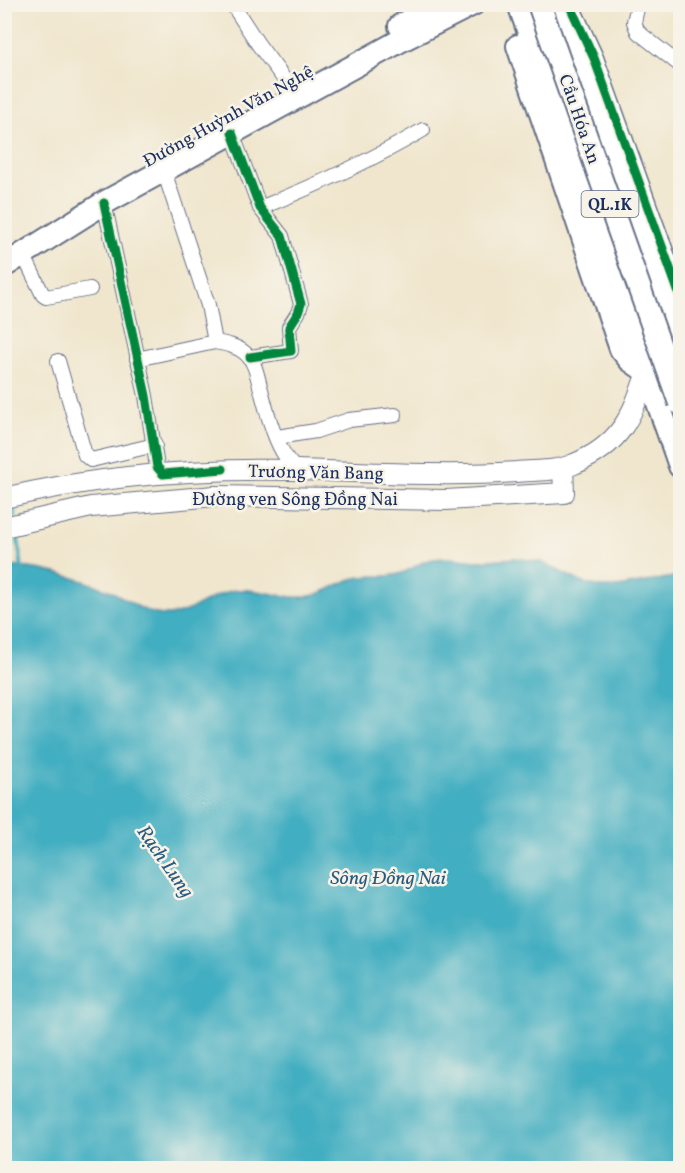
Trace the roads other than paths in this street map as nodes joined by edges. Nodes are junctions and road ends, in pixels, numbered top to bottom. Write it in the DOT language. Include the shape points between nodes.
graph roads {
  1 [pos="435,4"];
  2 [pos="473,4"];
  3 [pos="505,4"];
  4 [pos="519,4"];
  5 [pos="540,4"];
  6 [pos="555,4"];
  7 [pos="568,4"];
  8 [pos="638,4"];
  9 [pos="239,6"];
  10 [pos="578,41"];
  11 [pos="681,65"];
  12 [pos="586,86"];
  13 [pos="290,87"];
  14 [pos="552,99"];
  15 [pos="423,130"];
  16 [pos="232,133"];
  17 [pos="164,171"];
  18 [pos="104,203"];
  19 [pos="261,208"];
  20 [pos="11,257"];
  21 [pos="90,289"];
  22 [pos="681,296"];
  23 [pos="215,342"];
  24 [pos="681,348"];
  25 [pos="250,357"];
  26 [pos="137,359"];
  27 [pos="58,361"];
  28 [pos="649,376"];
  29 [pos="681,403"];
  30 [pos="395,415"];
  31 [pos="277,437"];
  32 [pos="155,445"];
  33 [pos="681,466"];
  34 [pos="563,468"];
  35 [pos="218,469"];
  36 [pos="298,470"];
  37 [pos="374,478"];
  38 [pos="4,498"];
  39 [pos="4,527"];
  1 -- 13 [label="main road, Đường Huỳnh Văn Nghệ"];
  2 -- 16 [label="main road, Đường Huỳnh Văn Nghệ"];
  3 -- 28 [label="main road, QL.1K" via="621,349"];
  4 -- 14 [label="main road, QL.1K"];
  5 -- 29 [label="main road, Cầu Hóa An / QL.1K, bridge"];
  6 -- 10 [label="main road, QL.1K"];
  7 -- 10 [label="street"];
  8 -- 11 [label="street" via="634,22 638,32"];
  9 -- 13 [label="street" via="258,44"];
  10 -- 12 [label="main road, QL.1K"];
  10 -- 22 [label="street"];
  12 -- 14 [label="main road"];
  12 -- 24 [label="main road, Cầu Hóa An / QL.1K"];
  13 -- 20 [label="main road, Đường Huỳnh Văn Nghệ" via="107,184"];
  14 -- 28 [label="main road, QL.1K"];
  15 -- 19 [label="street" via="378,156"];
  16 -- 17 [label="main road, Đường Huỳnh Văn Nghệ"];
  16 -- 19 [label="street"];
  17 -- 18 [label="main road, Đường Huỳnh Văn Nghệ"];
  17 -- 23 [label="street" via="208,305"];
  18 -- 20 [label="main road, Đường Huỳnh Văn Nghệ"];
  18 -- 26 [label="street"];
  19 -- 25 [label="street" via="285,242 301,304 289,327 291,351"];
  20 -- 21 [label="street" via="46,297"];
  23 -- 25 [label="street" via="235,347"];
  23 -- 26 [label="street"];
  25 -- 31 [label="street"];
  26 -- 32 [label="street"];
  27 -- 32 [label="street" via="85,455 92,460 101,459"];
  28 -- 33 [label="main road, QL.1K"];
  28 -- 34 [label="main road, Trương Văn Bang" via="634,411 610,443"];
  30 -- 31 [label="street" via="349,420 316,431"];
  31 -- 36 [label="street" via="284,455"];
  32 -- 35 [label="street" via="157,467 162,474"];
  34 -- 36 [label="main road, Trương Văn Bang" via="481,474"];
  34 -- 39 [label="main road, Đường ven Sông Đồng Nai" via="564,494 446,500 215,496 91,507"];
  35 -- 36 [label="main road, Trương Văn Bang"];
  35 -- 38 [label="main road, Trương Văn Bang" via="126,478"];
  36 -- 37 [label="street" via="317,479"];
}
